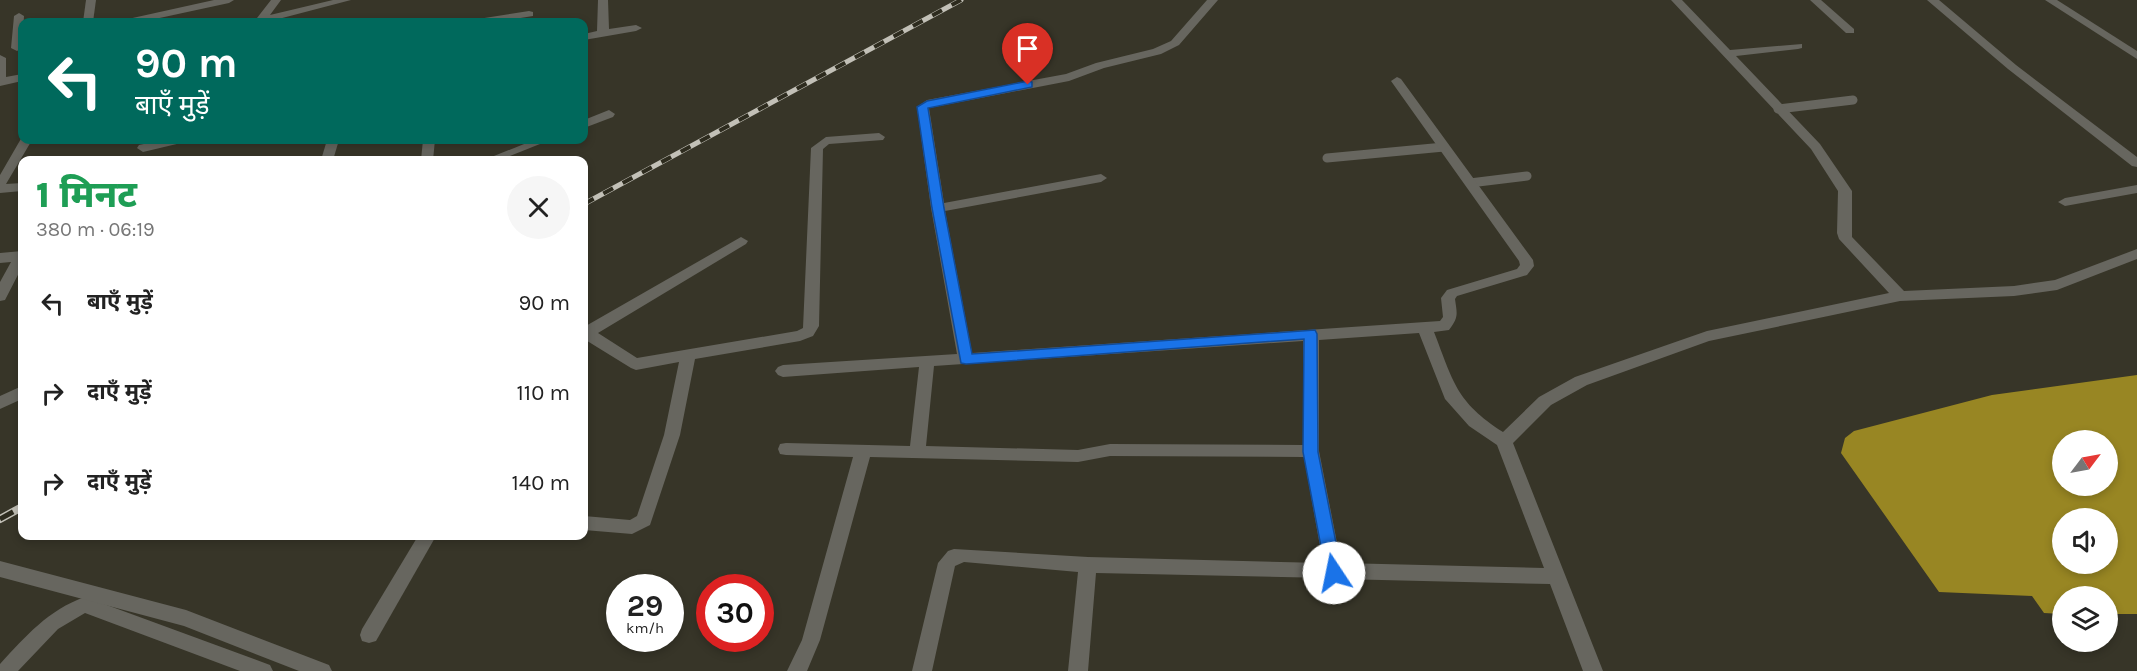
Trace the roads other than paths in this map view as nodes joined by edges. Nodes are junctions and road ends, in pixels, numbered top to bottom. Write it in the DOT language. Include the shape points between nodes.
graph roads {
  1 [pos="91,0"];
  2 [pos="229,0"];
  3 [pos="276,0"];
  4 [pos="346,0"];
  5 [pos="529,0"];
  6 [pos="603,0"];
  7 [pos="1213,0"];
  8 [pos="1676,0"];
  9 [pos="1815,0"];
  10 [pos="1932,0"];
  11 [pos="2050,0"];
  12 [pos="89,18"];
  13 [pos="146,18"];
  14 [pos="261,18"];
  15 [pos="274,18"];
  16 [pos="529,18"];
  17 [pos="636,28"];
  18 [pos="1850,31"];
  19 [pos="603,33"];
  20 [pos="588,36"];
  21 [pos="2137,42"];
  22 [pos="2118,44"];
  23 [pos="1798,46"];
  24 [pos="18,48"];
  25 [pos="1726,54"];
  26 [pos="2137,56"];
  27 [pos="0,58"];
  28 [pos="18,79"];
  29 [pos="1397,81"];
  30 [pos="1853,100"];
  31 [pos="1778,109"];
  32 [pos="609,114"];
  33 [pos="588,122"];
  34 [pos="879,137"];
  35 [pos="24,144"];
  36 [pos="160,144"];
  37 [pos="533,144"];
  38 [pos="1444,147"];
  39 [pos="143,148"];
  40 [pos="501,156"];
  41 [pos="1327,158"];
  42 [pos="2137,163"];
  43 [pos="1527,176"];
  44 [pos="1101,178"];
  45 [pos="1470,183"];
  46 [pos="0,184"];
  47 [pos="18,187"];
  48 [pos="0,189"];
  49 [pos="2137,189"];
  50 [pos="2065,202"];
  51 [pos="938,208"];
  52 [pos="741,241"];
  53 [pos="2137,254"];
  54 [pos="18,256"];
  55 [pos="0,258"];
  56 [pos="18,263"];
  57 [pos="0,296"];
  58 [pos="1900,296"];
  59 [pos="1425,329"];
  60 [pos="588,332"];
  61 [pos="1311,334"];
  62 [pos="588,336"];
  63 [pos="688,356"];
  64 [pos="966,359"];
  65 [pos="927,362"];
  66 [pos="783,371"];
  67 [pos="18,394"];
  68 [pos="0,403"];
  69 [pos="1504,441"];
  70 [pos="786,449"];
  71 [pos="863,451"];
  72 [pos="1311,452"];
  73 [pos="916,453"];
  74 [pos="588,523"];
  75 [pos="425,540"];
  76 [pos="1088,565"];
  77 [pos="0,569"];
  78 [pos="1334,573"];
  79 [pos="1556,576"];
  80 [pos="369,635"];
  81 [pos="6,671"];
  82 [pos="263,671"];
  83 [pos="322,671"];
  84 [pos="797,671"];
  85 [pos="922,671"];
  86 [pos="1078,671"];
  87 [pos="1593,671"];
  1 -- 12 [label="street"];
  2 -- 13 [label="street"];
  3 -- 14 [label="street"];
  4 -- 15 [label="street"];
  5 -- 16 [label="street"];
  6 -- 19 [label="street"];
  7 -- 51 [label="street" via="1175,43 1157,52 1100,65 1069,77 923,107"];
  8 -- 25 [label="street"];
  9 -- 18 [label="street"];
  10 -- 42 [label="street"];
  11 -- 22 [label="street"];
  17 -- 19 [label="street"];
  19 -- 20 [label="street"];
  21 -- 22 [label="street"];
  22 -- 26 [label="street"];
  23 -- 25 [label="street"];
  24 -- 27 [label="street"];
  25 -- 31 [label="street"];
  27 -- 28 [label="street" via="0,82"];
  29 -- 38 [label="street"];
  30 -- 31 [label="lane"];
  31 -- 58 [label="street" via="1816,147 1845,191 1846,239"];
  32 -- 33 [label="street"];
  34 -- 63 [label="street" via="826,141 817,148 812,326 808,332"];
  35 -- 46 [label="street"];
  36 -- 39 [label="street"];
  37 -- 40 [label="street"];
  38 -- 41 [label="lane"];
  38 -- 45 [label="street"];
  43 -- 45 [label="lane"];
  44 -- 51 [label="street"];
  45 -- 59 [label="street" via="1527,266 1522,272 1452,293 1448,298 1449,322"];
  47 -- 48 [label="street"];
  49 -- 50 [label="street"];
  51 -- 64 [label="street"];
  52 -- 60 [label="street"];
  53 -- 58 [label="street" via="2057,285"];
  54 -- 55 [label="street"];
  56 -- 57 [label="street"];
  58 -- 69 [label="street" via="1707,336 1581,381 1545,402"];
  59 -- 61 [label="street"];
  59 -- 69 [label="street" via="1451,395 1475,422"];
  61 -- 64 [label="street"];
  61 -- 72 [label="street"];
  62 -- 63 [label="street" via="636,364"];
  63 -- 74 [label="street" via="672,435 644,520 632,527"];
  64 -- 65 [label="street"];
  65 -- 66 [label="street"];
  65 -- 73 [label="street"];
  67 -- 68 [label="street"];
  69 -- 79 [label="street"];
  70 -- 71 [label="street"];
  71 -- 73 [label="street"];
  71 -- 84 [label="street" via="811,640"];
  72 -- 73 [label="street" via="1110,450 1078,456"];
  72 -- 78 [label="street"];
  75 -- 80 [label="street"];
  76 -- 78 [label="street"];
  76 -- 85 [label="street" via="954,556 946,563"];
  76 -- 86 [label="street"];
  77 -- 83 [label="street" via="186,618"];
  78 -- 79 [label="street"];
  79 -- 87 [label="street"];
  81 -- 82 [label="street" via="57,618 85,605"];
}
